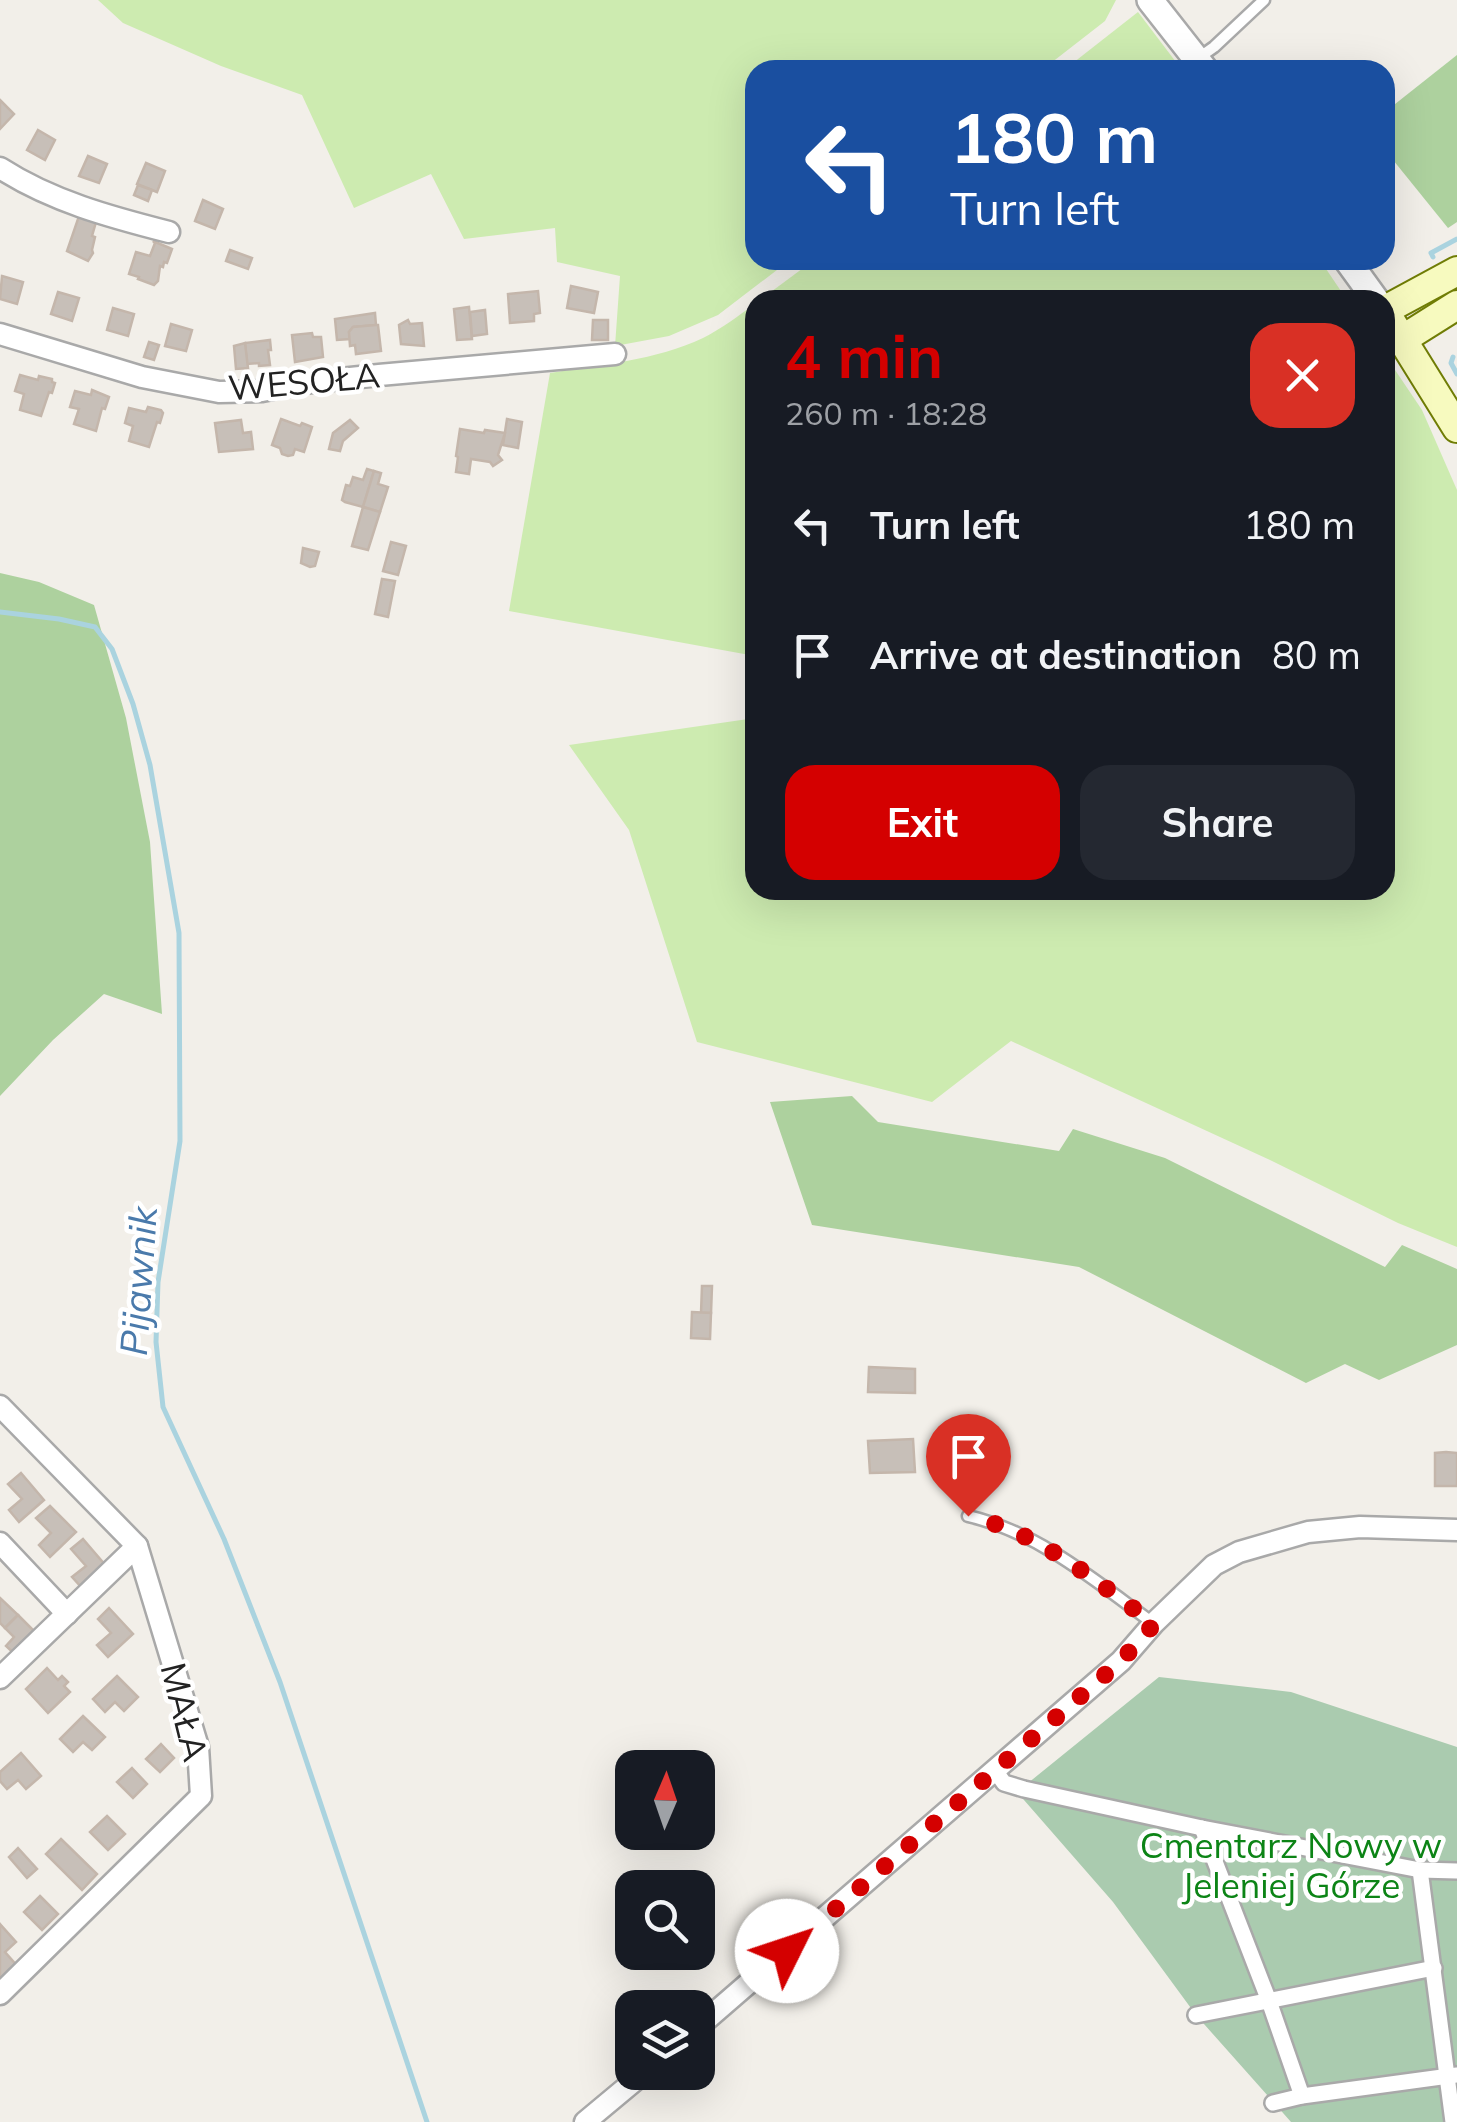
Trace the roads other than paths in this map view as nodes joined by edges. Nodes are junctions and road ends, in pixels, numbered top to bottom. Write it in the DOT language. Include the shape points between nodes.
graph roads {
  1 [pos="1150,0"];
  2 [pos="1264,0"];
  3 [pos="1197,60"];
  4 [pos="1204,60"];
  5 [pos="0,168"];
  6 [pos="168,232"];
  7 [pos="1457,271"];
  8 [pos="1395,305"];
  9 [pos="1457,305"];
  10 [pos="1395,327"];
  11 [pos="0,334"];
  12 [pos="1403,339"];
  13 [pos="615,354"];
  14 [pos="1457,428"];
  15 [pos="0,1406"];
  16 [pos="968,1516"];
  17 [pos="1457,1530"];
  18 [pos="0,1543"];
  19 [pos="137,1546"];
  20 [pos="67,1614"];
  21 [pos="1154,1624"];
  22 [pos="0,1678"];
  23 [pos="996,1772"];
  24 [pos="1202,1828"];
  25 [pos="1420,1870"];
  26 [pos="1457,1870"];
  27 [pos="1434,1968"];
  28 [pos="0,1994"];
  29 [pos="1269,2001"];
  30 [pos="715,2013"];
  31 [pos="1196,2015"];
  32 [pos="1452,2075"];
  33 [pos="623,2090"];
  34 [pos="1302,2096"];
  35 [pos="1273,2104"];
  36 [pos="585,2122"];
  37 [pos="1453,2122"];
  1 -- 3 [label="street"];
  2 -- 4 [label="lane"];
  5 -- 6 [label="street" via="108,217"];
  7 -- 8 [label="main road"];
  9 -- 12 [label="main road"];
  10 -- 12 [label="main road"];
  11 -- 13 [label="street, WESOŁA" via="142,377 219,392"];
  12 -- 14 [label="main road"];
  15 -- 19 [label="street, MAŁA"];
  16 -- 21 [label="lane" via="1030,1538"];
  17 -- 21 [label="street" via="1308,1532 1239,1552 1214,1565"];
  18 -- 20 [label="street"];
  19 -- 20 [label="street"];
  19 -- 28 [label="street, MAŁA" via="198,1747 201,1796"];
  20 -- 22 [label="street"];
  21 -- 23 [label="street"];
  23 -- 24 [label="street" via="1004,1783 1024,1789"];
  23 -- 30 [label="street"];
  24 -- 25 [label="street"];
  24 -- 29 [label="street"];
  25 -- 26 [label="street"];
  25 -- 27 [label="street"];
  27 -- 29 [label="street"];
  27 -- 32 [label="street"];
  29 -- 31 [label="street"];
  29 -- 34 [label="street"];
  32 -- 34 [label="street"];
  32 -- 37 [label="street"];
  33 -- 36 [label="street"];
  34 -- 35 [label="street"];
}
